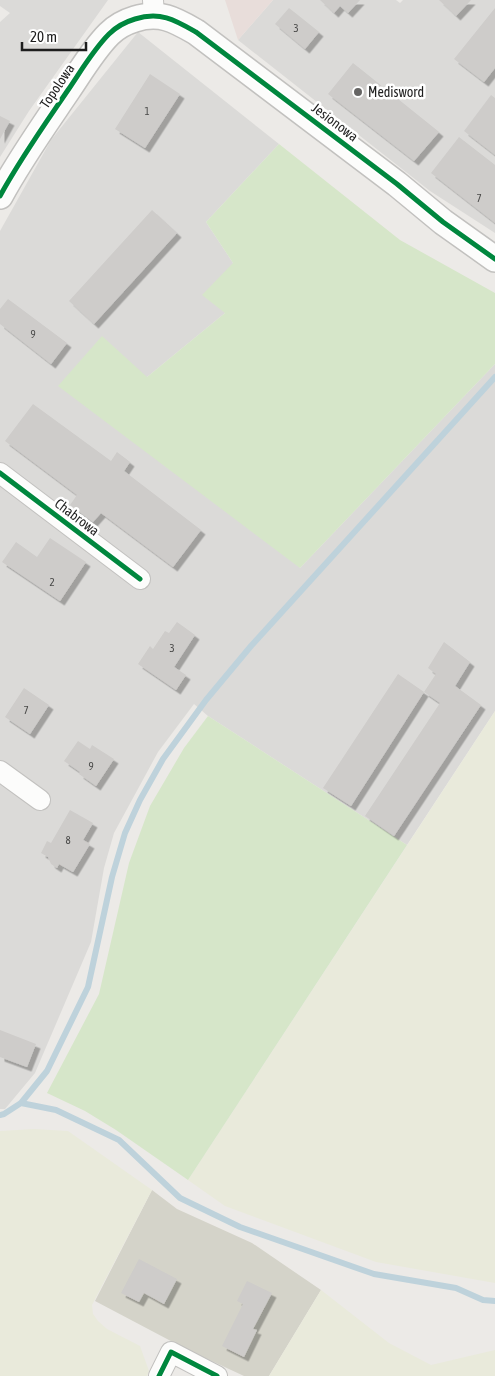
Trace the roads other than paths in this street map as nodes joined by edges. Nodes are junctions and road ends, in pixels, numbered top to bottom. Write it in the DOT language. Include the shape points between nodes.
graph roads {
  1 [pos="154,8"];
  2 [pos="0,196"];
  3 [pos="495,259"];
  4 [pos="0,473"];
  5 [pos="140,578"];
  6 [pos="0,771"];
  7 [pos="40,800"];
  8 [pos="159,1376"];
  9 [pos="217,1376"];
  1 -- 2 [label="street, Topolowa" via="118,26 108,35 44,125"];
  1 -- 3 [label="street, Jesionowa" via="196,32"];
  4 -- 5 [label="street, Chabrowa"];
  6 -- 7 [label="street"];
  8 -- 9 [label="street" via="171,1352"];
}
